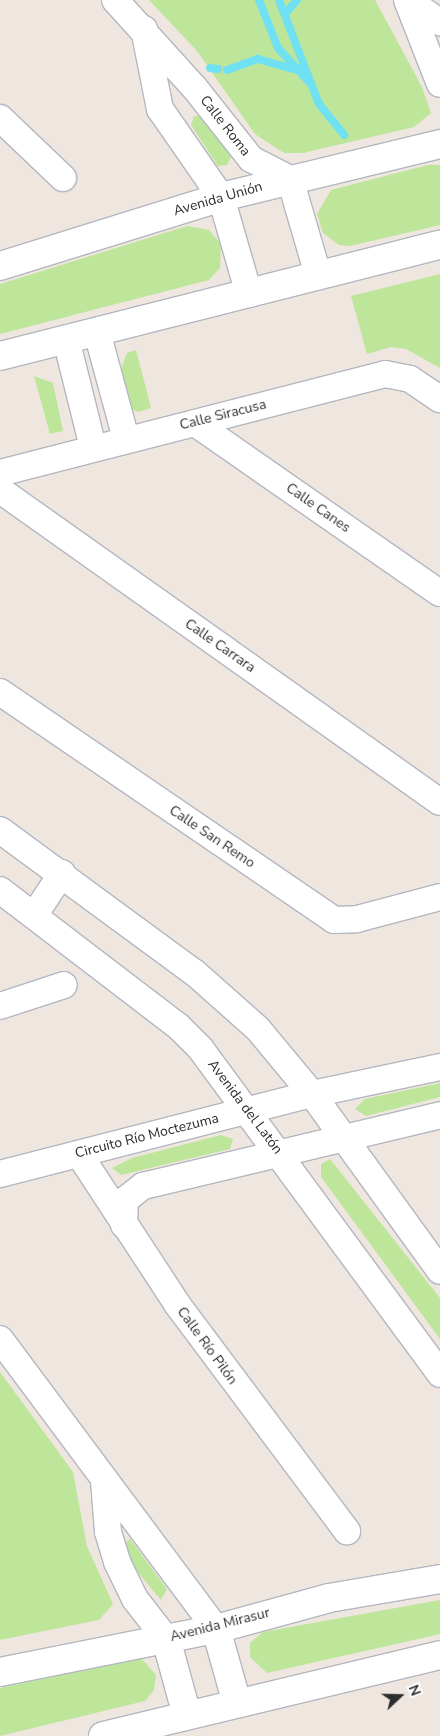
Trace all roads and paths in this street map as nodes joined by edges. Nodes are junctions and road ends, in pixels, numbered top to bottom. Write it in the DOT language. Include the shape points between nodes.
graph roads {
  1 [pos="115,0"];
  2 [pos="408,0"];
  3 [pos="440,22"];
  4 [pos="144,29"];
  5 [pos="440,84"];
  6 [pos="0,118"];
  7 [pos="440,144"];
  8 [pos="63,178"];
  9 [pos="290,179"];
  10 [pos="221,197"];
  11 [pos="440,246"];
  12 [pos="0,266"];
  13 [pos="318,275"];
  14 [pos="248,294"];
  15 [pos="97,332"];
  16 [pos="66,339"];
  17 [pos="0,356"];
  18 [pos="440,400"];
  19 [pos="196,423"];
  20 [pos="126,439"];
  21 [pos="93,447"];
  22 [pos="0,473"];
  23 [pos="0,490"];
  24 [pos="440,593"];
  25 [pos="0,692"];
  26 [pos="440,802"];
  27 [pos="0,830"];
  28 [pos="62,873"];
  29 [pos="0,890"];
  30 [pos="440,897"];
  31 [pos="35,914"];
  32 [pos="64,985"];
  33 [pos="0,1006"];
  34 [pos="440,1067"];
  35 [pos="312,1094"];
  36 [pos="248,1110"];
  37 [pos="436,1116"];
  38 [pos="346,1141"];
  39 [pos="79,1154"];
  40 [pos="281,1156"];
  41 [pos="0,1174"];
  42 [pos="124,1225"];
  43 [pos="440,1271"];
  44 [pos="0,1339"];
  45 [pos="440,1374"];
  46 [pos="104,1481"];
  47 [pos="347,1531"];
  48 [pos="440,1579"];
  49 [pos="216,1629"];
  50 [pos="166,1639"];
  51 [pos="440,1656"];
  52 [pos="0,1672"];
  53 [pos="237,1703"];
  54 [pos="187,1715"];
  55 [pos="103,1736"];
  1 -- 4 [label="street, Calle Roma"];
  2 -- 3 [label="street"];
  2 -- 5 [label="street"];
  4 -- 9 [label="street, Calle Roma" via="251,159"];
  4 -- 10 [label="street" via="160,109"];
  6 -- 8 [label="street"];
  7 -- 9 [label="street, Avenida Unión"];
  9 -- 10 [label="street, Avenida Unión"];
  9 -- 13 [label="street"];
  10 -- 12 [label="street, Avenida Unión"];
  10 -- 14 [label="street"];
  11 -- 13 [label="street"];
  13 -- 14 [label="street"];
  14 -- 15 [label="street"];
  15 -- 16 [label="street"];
  15 -- 20 [label="street"];
  16 -- 17 [label="street"];
  16 -- 21 [label="street"];
  18 -- 19 [label="street, Calle Siracusa" via="402,375 385,374"];
  19 -- 20 [label="street, Calle Siracusa"];
  19 -- 24 [label="street, Calle Canes"];
  20 -- 21 [label="street, Calle Siracusa"];
  21 -- 22 [label="street, Calle Siracusa"];
  23 -- 26 [label="street, Calle Carrara"];
  25 -- 30 [label="street, Calle San Remo" via="334,920 357,919"];
  27 -- 28 [label="street"];
  28 -- 31 [label="street"];
  28 -- 35 [label="street" via="223,994"];
  29 -- 31 [label="street, Avenida del Latón"];
  31 -- 36 [label="street, Avenida del Latón" via="178,1026"];
  32 -- 33 [label="street"];
  34 -- 35 [label="street, Circuito Río Moctezuma"];
  35 -- 36 [label="street, Circuito Río Moctezuma"];
  35 -- 38 [label="street"];
  36 -- 39 [label="street, Circuito Río Moctezuma"];
  36 -- 40 [label="street, Avenida del Latón"];
  37 -- 38 [label="street"];
  38 -- 40 [label="street"];
  38 -- 43 [label="street"];
  39 -- 41 [label="street, Circuito Río Moctezuma"];
  39 -- 42 [label="street, Calle Río Pilón"];
  40 -- 42 [label="street" via="143,1186 125,1200"];
  40 -- 45 [label="street, Avenida del Latón"];
  42 -- 47 [label="street, Calle Río Pilón" via="232,1381"];
  44 -- 46 [label="street"];
  46 -- 49 [label="street"];
  46 -- 50 [label="street" via="108,1532 117,1562 135,1599"];
  48 -- 49 [label="street, Avenida Mirasur" via="329,1598"];
  49 -- 50 [label="street, Avenida Mirasur"];
  49 -- 53 [label="street"];
  50 -- 52 [label="street, Avenida Mirasur"];
  50 -- 54 [label="street"];
  51 -- 53 [label="street"];
  53 -- 54 [label="street"];
  54 -- 55 [label="street"];
}
